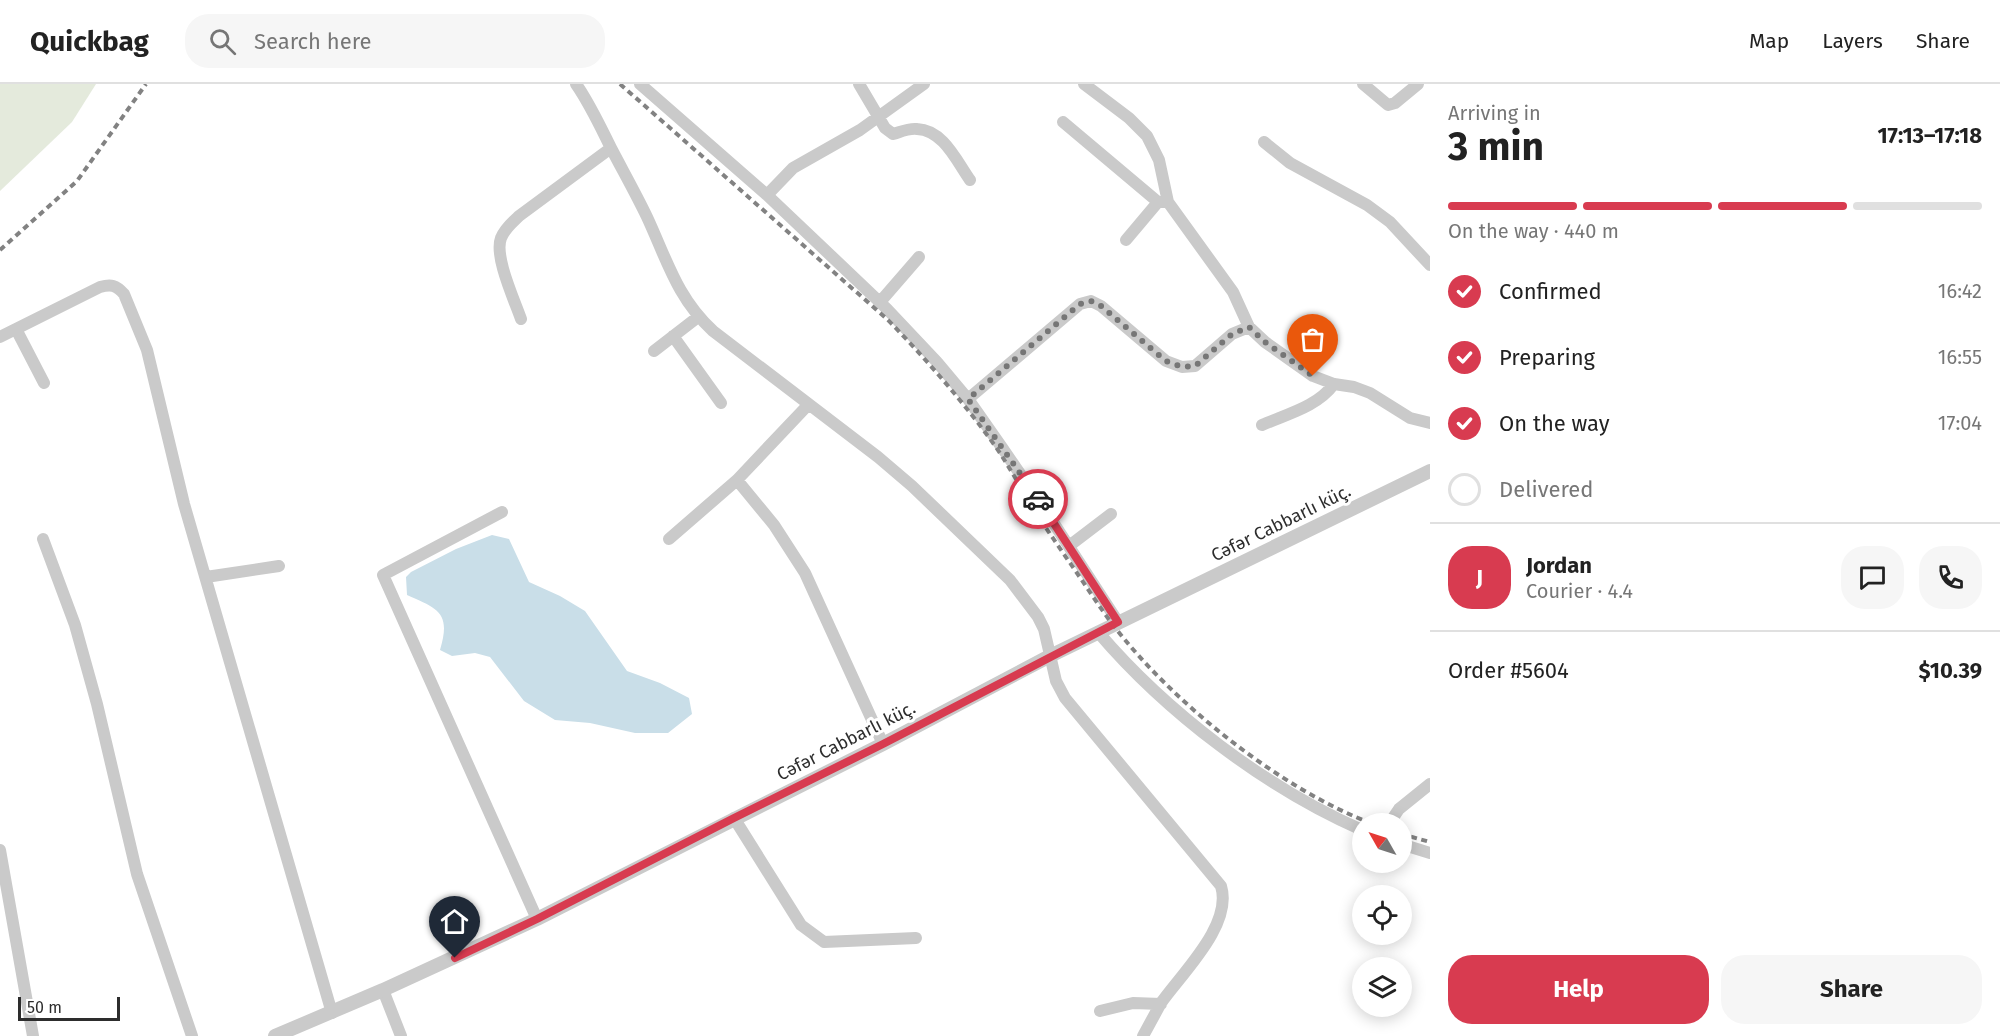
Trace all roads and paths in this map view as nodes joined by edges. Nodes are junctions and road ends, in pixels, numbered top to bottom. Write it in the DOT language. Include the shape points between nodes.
graph roads {
  1 [pos="576,84"];
  2 [pos="640,84"];
  3 [pos="859,84"];
  4 [pos="924,84"];
  5 [pos="1084,84"];
  6 [pos="1363,84"];
  7 [pos="1418,84"];
  8 [pos="879,116"];
  9 [pos="1063,122"];
  10 [pos="1264,142"];
  11 [pos="611,148"];
  12 [pos="970,180"];
  13 [pos="767,195"];
  14 [pos="1163,202"];
  15 [pos="1126,240"];
  16 [pos="919,257"];
  17 [pos="1430,265"];
  18 [pos="880,302"];
  19 [pos="698,317"];
  20 [pos="520,319"];
  21 [pos="1249,327"];
  22 [pos="16,329"];
  23 [pos="673,336"];
  24 [pos="0,337"];
  25 [pos="654,351"];
  26 [pos="44,384"];
  27 [pos="1334,384"];
  28 [pos="968,399"];
  29 [pos="721,403"];
  30 [pos="808,405"];
  31 [pos="1430,423"];
  32 [pos="1262,425"];
  33 [pos="1430,471"];
  34 [pos="737,480"];
  35 [pos="502,512"];
  36 [pos="1111,514"];
  37 [pos="44,538"];
  38 [pos="669,539"];
  39 [pos="1069,546"];
  40 [pos="279,566"];
  41 [pos="206,578"];
  42 [pos="1118,622"];
  43 [pos="1098,633"];
  44 [pos="1050,656"];
  45 [pos="883,744"];
  46 [pos="1430,784"];
  47 [pos="1396,813"];
  48 [pos="734,818"];
  49 [pos="1352,825"];
  50 [pos="1412,847"];
  51 [pos="0,850"];
  52 [pos="1430,853"];
  53 [pos="537,919"];
  54 [pos="916,938"];
  55 [pos="383,990"];
  56 [pos="1161,1004"];
  57 [pos="1100,1011"];
  58 [pos="332,1012"];
  59 [pos="33,1036"];
  60 [pos="192,1036"];
  61 [pos="275,1036"];
  62 [pos="401,1036"];
  63 [pos="1143,1036"];
  1 -- 11 [label="street"];
  2 -- 13 [label="street"];
  3 -- 8 [label="street"];
  4 -- 8 [label="street"];
  5 -- 14 [label="street" via="1147,136 1159,160"];
  6 -- 7 [label="street" via="1388,105"];
  8 -- 12 [label="street" via="885,129 893,134 915,128 931,131 942,140"];
  8 -- 13 [label="street" via="794,168"];
  9 -- 14 [label="street"];
  10 -- 17 [label="street" via="1290,163 1390,222"];
  11 -- 19 [label="street" via="670,271"];
  11 -- 20 [label="street" via="519,216 500,240 499,254"];
  13 -- 18 [label="street"];
  14 -- 15 [label="street"];
  14 -- 21 [label="street" via="1233,292"];
  16 -- 18 [label="street"];
  18 -- 28 [label="street"];
  19 -- 23 [label="street"];
  19 -- 30 [label="street"];
  21 -- 27 [label="street" via="1298,366"];
  21 -- 28 [label="street" via="1232,334 1195,366 1182,367 1166,361 1091,301 1080,304"];
  22 -- 24 [label="street"];
  22 -- 26 [label="street"];
  22 -- 41 [label="street" via="100,287 111,284 124,294 147,350 175,472"];
  23 -- 25 [label="street"];
  23 -- 29 [label="street"];
  27 -- 31 [label="street" via="1370,393 1410,418"];
  27 -- 32 [label="street" via="1316,402"];
  28 -- 39 [label="street"];
  30 -- 34 [label="street"];
  30 -- 44 [label="street" via="912,486 1010,580 1038,617"];
  33 -- 42 [label="street, Cəfər Cabbarlı küç."];
  34 -- 38 [label="street"];
  34 -- 45 [label="street" via="774,525 805,573"];
  35 -- 53 [label="street" via="383,575"];
  36 -- 39 [label="street"];
  37 -- 60 [label="street" via="78,636 137,874"];
  39 -- 42 [label="street"];
  40 -- 41 [label="street"];
  41 -- 58 [label="street"];
  42 -- 43 [label="street, Cəfər Cabbarlı küç."];
  43 -- 44 [label="street, Cəfər Cabbarlı küç."];
  43 -- 49 [label="street" via="1123,662 1218,743 1318,809"];
  44 -- 45 [label="street, Cəfər Cabbarlı küç."];
  44 -- 56 [label="street" via="1065,698 1221,886 1221,915 1204,946"];
  45 -- 48 [label="street, Cəfər Cabbarlı küç."];
  46 -- 47 [label="street"];
  48 -- 53 [label="street, Cəfər Cabbarlı küç."];
  48 -- 54 [label="street" via="801,926 824,942"];
  50 -- 52 [label="street"];
  51 -- 59 [label="street"];
  53 -- 55 [label="street, Cəfər Cabbarlı küç."];
  55 -- 58 [label="street, Cəfər Cabbarlı küç."];
  55 -- 62 [label="street"];
  56 -- 57 [label="street" via="1133,1004"];
  56 -- 63 [label="street"];
  58 -- 61 [label="street, Cəfər Cabbarlı küç."];
}
